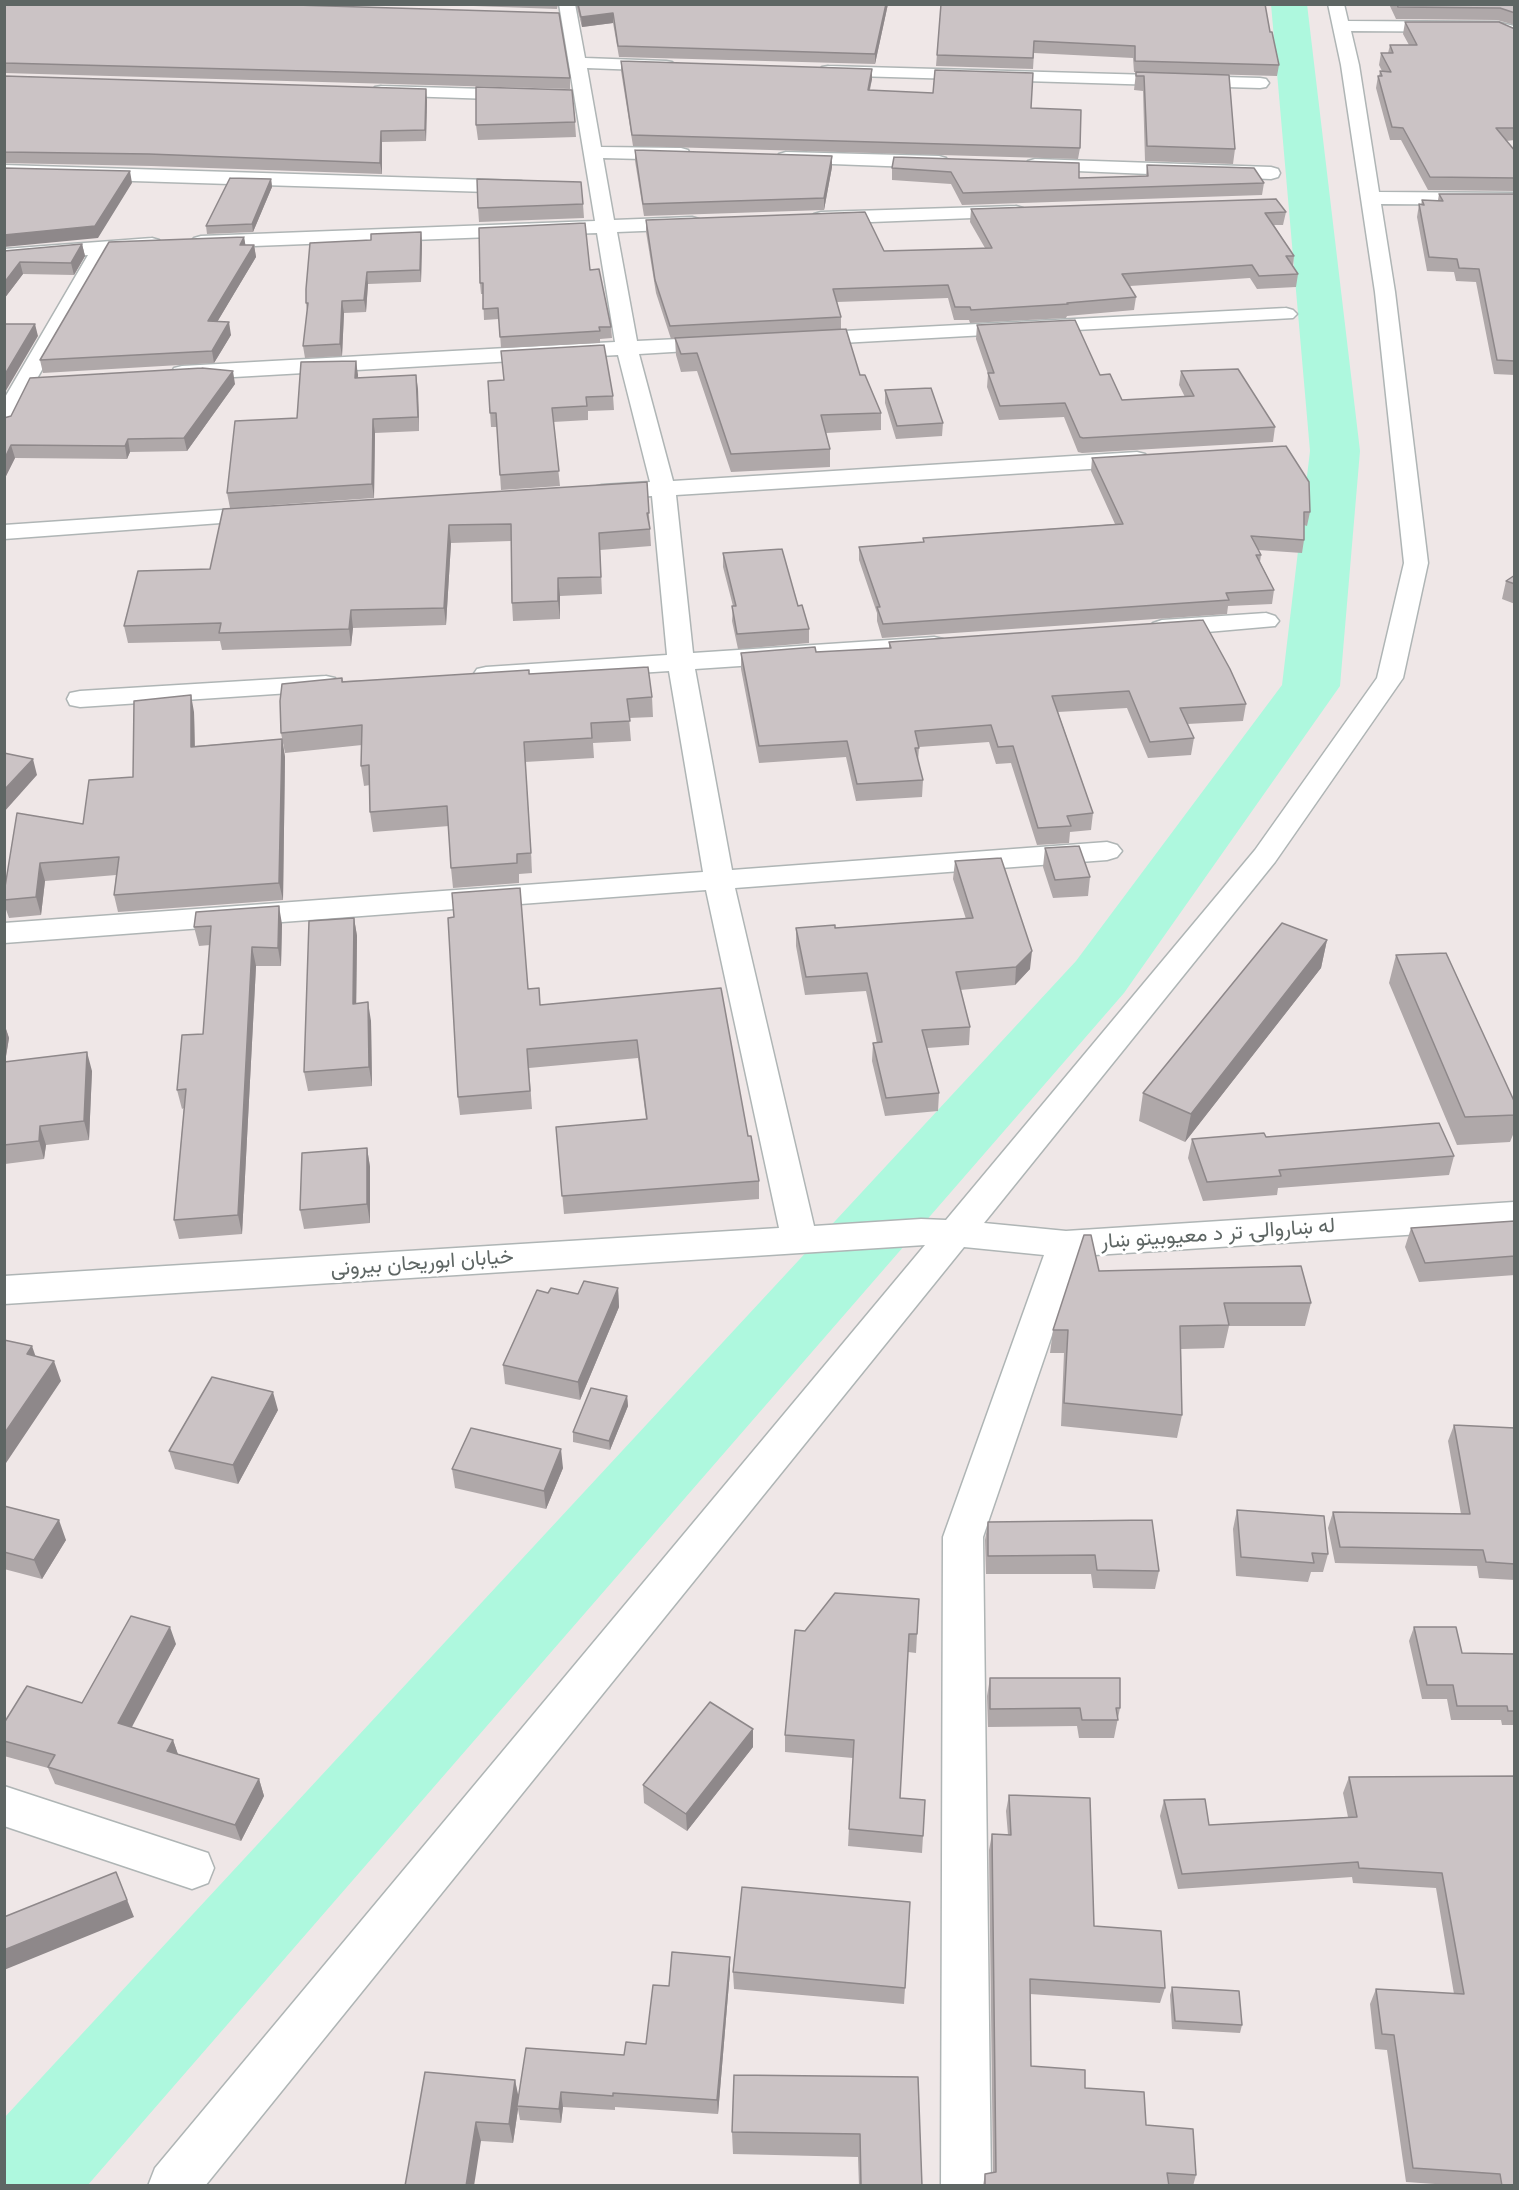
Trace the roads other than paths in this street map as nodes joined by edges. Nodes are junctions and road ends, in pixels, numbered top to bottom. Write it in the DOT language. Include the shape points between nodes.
graph roads {
  1 [pos="564,12"];
  2 [pos="1339,15"];
  3 [pos="1515,35"];
  4 [pos="578,63"];
  5 [pos="685,67"];
  6 [pos="805,70"];
  7 [pos="1260,83"];
  8 [pos="359,90"];
  9 [pos="536,95"];
  10 [pos="592,152"];
  11 [pos="700,155"];
  12 [pos="771,157"];
  13 [pos="962,163"];
  14 [pos="1021,165"];
  15 [pos="4,171"];
  16 [pos="1271,173"];
  17 [pos="540,187"];
  18 [pos="1370,198"];
  19 [pos="1515,199"];
  20 [pos="1033,211"];
  21 [pos="808,219"];
  22 [pos="712,222"];
  23 [pos="606,225"];
  24 [pos="103,246"];
  25 [pos="4,255"];
  26 [pos="1286,314"];
  27 [pos="780,340"];
  28 [pos="744,342"];
  29 [pos="627,348"];
  30 [pos="166,374"];
  31 [pos="48,381"];
  32 [pos="24,382"];
  33 [pos="4,423"];
  34 [pos="1158,458"];
  35 [pos="663,488"];
  36 [pos="579,493"];
  37 [pos="292,513"];
  38 [pos="4,532"];
  39 [pos="1266,621"];
  40 [pos="1134,630"];
  41 [pos="955,643"];
  42 [pos="681,663"];
  43 [pos="457,676"];
  44 [pos="351,682"];
  45 [pos="80,699"];
  46 [pos="1107,851"];
  47 [pos="719,881"];
  48 [pos="4,933"];
  49 [pos="1515,1215"];
  50 [pos="938,1233"];
  51 [pos="840,1237"];
  52 [pos="799,1239"];
  53 [pos="1066,1244"];
  54 [pos="4,1290"];
  55 [pos="4,1806"];
  56 [pos="192,1868"];
  57 [pos="173,2186"];
  58 [pos="966,2186"];
  1 -- 4 [label="street"];
  2 -- 3 [label="street" via="1497,27"];
  2 -- 18 [label="street"];
  4 -- 5 [label="street"];
  4 -- 10 [label="street" via="571,96"];
  6 -- 7 [label="street"];
  8 -- 9 [label="street"];
  10 -- 11 [label="street"];
  10 -- 23 [label="street" via="587,189"];
  12 -- 13 [label="street"];
  14 -- 16 [label="street"];
  15 -- 17 [label="street"];
  18 -- 19 [label="street"];
  18 -- 50 [label="street" via="1385,292 1416,563 1390,678 1265,856"];
  20 -- 21 [label="street"];
  22 -- 23 [label="street"];
  23 -- 24 [label="street"];
  23 -- 29 [label="street"];
  24 -- 25 [label="street"];
  24 -- 32 [label="street"];
  26 -- 27 [label="street"];
  28 -- 29 [label="street"];
  29 -- 30 [label="street"];
  29 -- 35 [label="street"];
  31 -- 32 [label="street"];
  32 -- 33 [label="street"];
  34 -- 35 [label="street"];
  35 -- 36 [label="street"];
  35 -- 42 [label="street"];
  37 -- 38 [label="street"];
  39 -- 40 [label="street"];
  41 -- 42 [label="street"];
  42 -- 43 [label="street"];
  42 -- 47 [label="street"];
  44 -- 45 [label="street"];
  46 -- 47 [label="street"];
  47 -- 48 [label="street"];
  47 -- 52 [label="street"];
  49 -- 53 [label="street, له ښاروالۍ تر د معیوبیتو ښار"];
  50 -- 51 [label="street, له ښاروالۍ تر د معیوبیتو ښار"];
  50 -- 53 [label="street, له ښاروالۍ تر د معیوبیتو ښار"];
  50 -- 57 [label="street"];
  51 -- 52 [label="street, خیابان ابوریحان بیرونی"];
  52 -- 54 [label="street, خیابان ابوریحان بیرونی"];
  53 -- 58 [label="street" via="963,1537"];
  55 -- 56 [label="street"];
}
